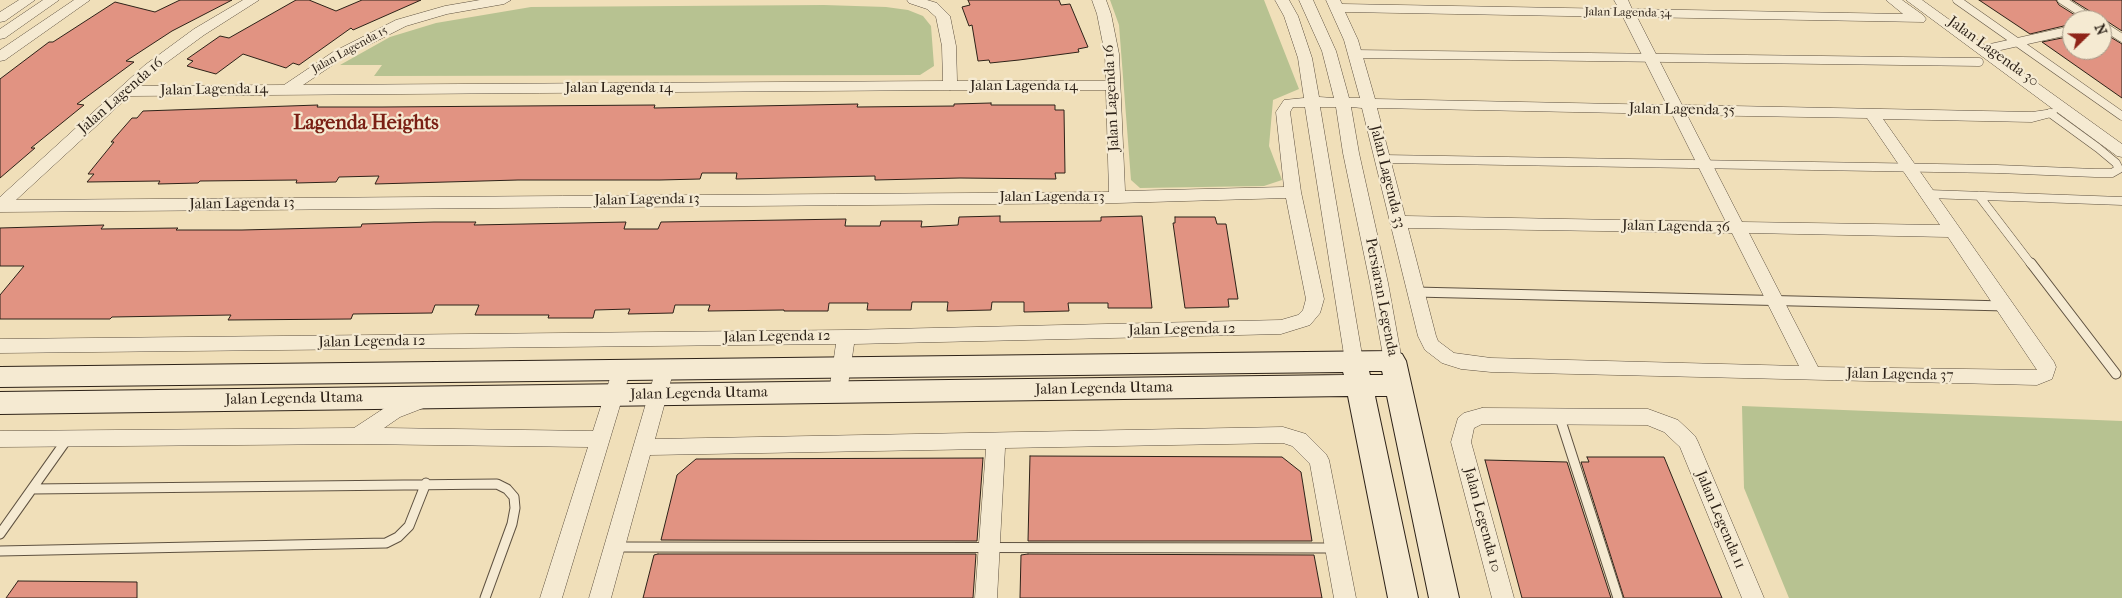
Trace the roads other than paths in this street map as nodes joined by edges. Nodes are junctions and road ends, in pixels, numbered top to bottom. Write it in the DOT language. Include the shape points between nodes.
graph roads {
  1 [pos="28,0"];
  2 [pos="52,0"];
  3 [pos="83,0"];
  4 [pos="252,0"];
  5 [pos="504,0"];
  6 [pos="914,0"];
  7 [pos="1099,0"];
  8 [pos="1282,0"];
  9 [pos="1306,0"];
  10 [pos="1892,0"];
  11 [pos="1913,0"];
  12 [pos="1957,0"];
  13 [pos="2062,0"];
  14 [pos="1335,4"];
  15 [pos="1624,7"];
  16 [pos="2078,10"];
  17 [pos="0,18"];
  18 [pos="1918,18"];
  19 [pos="2062,32"];
  20 [pos="0,35"];
  21 [pos="2018,42"];
  22 [pos="1355,54"];
  23 [pos="1980,56"];
  24 [pos="0,57"];
  25 [pos="1651,60"];
  26 [pos="950,85"];
  27 [pos="1114,86"];
  28 [pos="288,89"];
  29 [pos="124,91"];
  30 [pos="1313,102"];
  31 [pos="1343,103"];
  32 [pos="1369,104"];
  33 [pos="1676,110"];
  34 [pos="2050,113"];
  35 [pos="1872,114"];
  36 [pos="2122,116"];
  37 [pos="2122,152"];
  38 [pos="1384,159"];
  39 [pos="1705,164"];
  40 [pos="1912,168"];
  41 [pos="1294,192"];
  42 [pos="1929,194"];
  43 [pos="1979,196"];
  44 [pos="1117,197"];
  45 [pos="2122,201"];
  46 [pos="0,206"];
  47 [pos="1398,222"];
  48 [pos="1738,228"];
  49 [pos="1954,231"];
  50 [pos="1415,292"];
  51 [pos="1775,301"];
  52 [pos="2006,306"];
  53 [pos="846,337"];
  54 [pos="0,346"];
  55 [pos="1440,353"];
  56 [pos="622,370"];
  57 [pos="1357,373"];
  58 [pos="1396,373"];
  59 [pos="1812,374"];
  60 [pos="2116,374"];
  61 [pos="0,377"];
  62 [pos="840,379"];
  63 [pos="662,382"];
  64 [pos="614,394"];
  65 [pos="433,396"];
  66 [pos="0,403"];
  67 [pos="1560,415"];
  68 [pos="357,436"];
  69 [pos="68,438"];
  70 [pos="599,438"];
  71 [pos="0,439"];
  72 [pos="996,439"];
  73 [pos="643,447"];
  74 [pos="426,484"];
  75 [pos="32,489"];
  76 [pos="0,534"];
  77 [pos="614,546"];
  78 [pos="987,547"];
  79 [pos="1334,548"];
  80 [pos="0,552"];
  81 [pos="485,598"];
  82 [pos="551,598"];
  83 [pos="600,598"];
  84 [pos="986,598"];
  85 [pos="1345,598"];
  86 [pos="1403,598"];
  87 [pos="1444,598"];
  88 [pos="1503,598"];
  89 [pos="1618,598"];
  90 [pos="1753,598"];
  1 -- 17 [label="street"];
  2 -- 20 [label="street"];
  3 -- 24 [label="street"];
  4 -- 29 [label="street, Jalan Lagenda 16" via="178,47"];
  5 -- 28 [label="street, Jalan Lagenda 15" via="444,10 401,23 338,55"];
  6 -- 26 [label="street" via="932,6 942,16 949,46"];
  7 -- 27 [label="street, Jalan Lagenda 16" via="1112,54"];
  8 -- 30 [label="street" via="1306,58"];
  9 -- 31 [label="street, Persiaran Legenda" via="1329,51"];
  10 -- 18 [label="street, Jalan Lagenda 30"];
  11 -- 23 [label="street"];
  12 -- 21 [label="lane"];
  13 -- 16 [label="lane"];
  14 -- 15 [label="street, Jalan Lagenda 34"];
  14 -- 22 [label="street, Jalan Lagenda 33"];
  15 -- 18 [label="street, Jalan Lagenda 34"];
  15 -- 25 [label="street"];
  18 -- 23 [label="street, Jalan Lagenda 30"];
  19 -- 21 [label="lane"];
  21 -- 23 [label="lane"];
  21 -- 36 [label="lane"];
  22 -- 25 [label="lane"];
  22 -- 32 [label="street, Jalan Lagenda 33"];
  23 -- 25 [label="lane"];
  23 -- 34 [label="street, Jalan Lagenda 30"];
  23 -- 37 [label="street"];
  25 -- 33 [label="street"];
  26 -- 27 [label="street, Jalan Lagenda 14"];
  26 -- 28 [label="street, Jalan Lagenda 14"];
  27 -- 44 [label="street, Jalan Lagenda 16"];
  28 -- 29 [label="street, Jalan Lagenda 14"];
  29 -- 46 [label="street, Jalan Lagenda 16"];
  30 -- 31 [label="street, Jalan Lagenda 35"];
  30 -- 41 [label="street, Jalan Legenda 12" via="1289,103 1283,112"];
  30 -- 57 [label="street"];
  31 -- 32 [label="street, Jalan Lagenda 35"];
  31 -- 58 [label="street, Persiaran Legenda"];
  32 -- 33 [label="street, Jalan Lagenda 35"];
  32 -- 38 [label="street, Jalan Lagenda 33"];
  33 -- 35 [label="street, Jalan Lagenda 35"];
  33 -- 39 [label="street"];
  34 -- 35 [label="street, Jalan Lagenda 35" via="2032,117"];
  34 -- 40 [label="lane" via="2098,148 2119,169 2112,173 2095,173"];
  35 -- 40 [label="street, Jalan Lagenda 37"];
  38 -- 39 [label="lane"];
  38 -- 47 [label="street, Jalan Lagenda 33"];
  39 -- 40 [label="lane"];
  39 -- 48 [label="street"];
  40 -- 42 [label="street, Jalan Lagenda 37"];
  41 -- 44 [label="street, Jalan Lagenda 13"];
  41 -- 53 [label="street, Jalan Legenda 12" via="1315,299 1311,313 1292,325"];
  42 -- 43 [label="lane"];
  42 -- 49 [label="street, Jalan Lagenda 37"];
  43 -- 45 [label="lane"];
  43 -- 60 [label="lane"];
  44 -- 46 [label="street, Jalan Lagenda 13"];
  47 -- 48 [label="street, Jalan Lagenda 36"];
  47 -- 50 [label="street, Jalan Lagenda 33"];
  48 -- 49 [label="street, Jalan Lagenda 36"];
  48 -- 51 [label="street"];
  49 -- 52 [label="street, Jalan Lagenda 37"];
  50 -- 51 [label="lane"];
  50 -- 55 [label="street, Jalan Lagenda 33" via="1427,336"];
  51 -- 52 [label="lane"];
  51 -- 59 [label="street"];
  52 -- 59 [label="street, Jalan Lagenda 37" via="2047,367 2046,374 2037,378"];
  53 -- 54 [label="street, Jalan Legenda 12"];
  53 -- 62 [label="street"];
  55 -- 59 [label="street, Jalan Lagenda 37" via="1461,362 1491,365"];
  56 -- 61 [label="street, Jalan Legenda Utama"];
  56 -- 63 [label="street, Jalan Legenda Utama"];
  56 -- 64 [label="street"];
  57 -- 58 [label="street, Jalan Legenda Utama"];
  57 -- 62 [label="street, Jalan Legenda Utama"];
  57 -- 86 [label="street"];
  58 -- 87 [label="street, Persiaran Legenda"];
  62 -- 63 [label="street, Jalan Legenda Utama"];
  63 -- 64 [label="street, Jalan Legenda Utama"];
  63 -- 73 [label="street"];
  64 -- 65 [label="street, Jalan Legenda Utama"];
  64 -- 70 [label="street"];
  65 -- 66 [label="street, Jalan Legenda Utama"];
  65 -- 68 [label="street" via="393,412"];
  67 -- 88 [label="street, Jalan Legenda 10" via="1482,416 1471,418 1465,424 1461,442"];
  67 -- 89 [label="lane"];
  67 -- 90 [label="street, Jalan Legenda 11" via="1648,417 1671,426 1688,442"];
  68 -- 69 [label="street"];
  68 -- 70 [label="street"];
  69 -- 71 [label="street"];
  69 -- 75 [label="lane"];
  70 -- 82 [label="street"];
  72 -- 73 [label="street"];
  72 -- 78 [label="street"];
  72 -- 79 [label="street" via="1283,434 1299,440 1319,460"];
  73 -- 77 [label="street"];
  74 -- 75 [label="lane"];
  74 -- 80 [label="lane" via="409,526 398,538 386,543"];
  74 -- 81 [label="lane" via="497,484 514,497 512,524"];
  75 -- 76 [label="lane"];
  77 -- 78 [label="lane"];
  77 -- 83 [label="street"];
  78 -- 79 [label="lane"];
  78 -- 84 [label="street"];
  79 -- 85 [label="street"];
}
